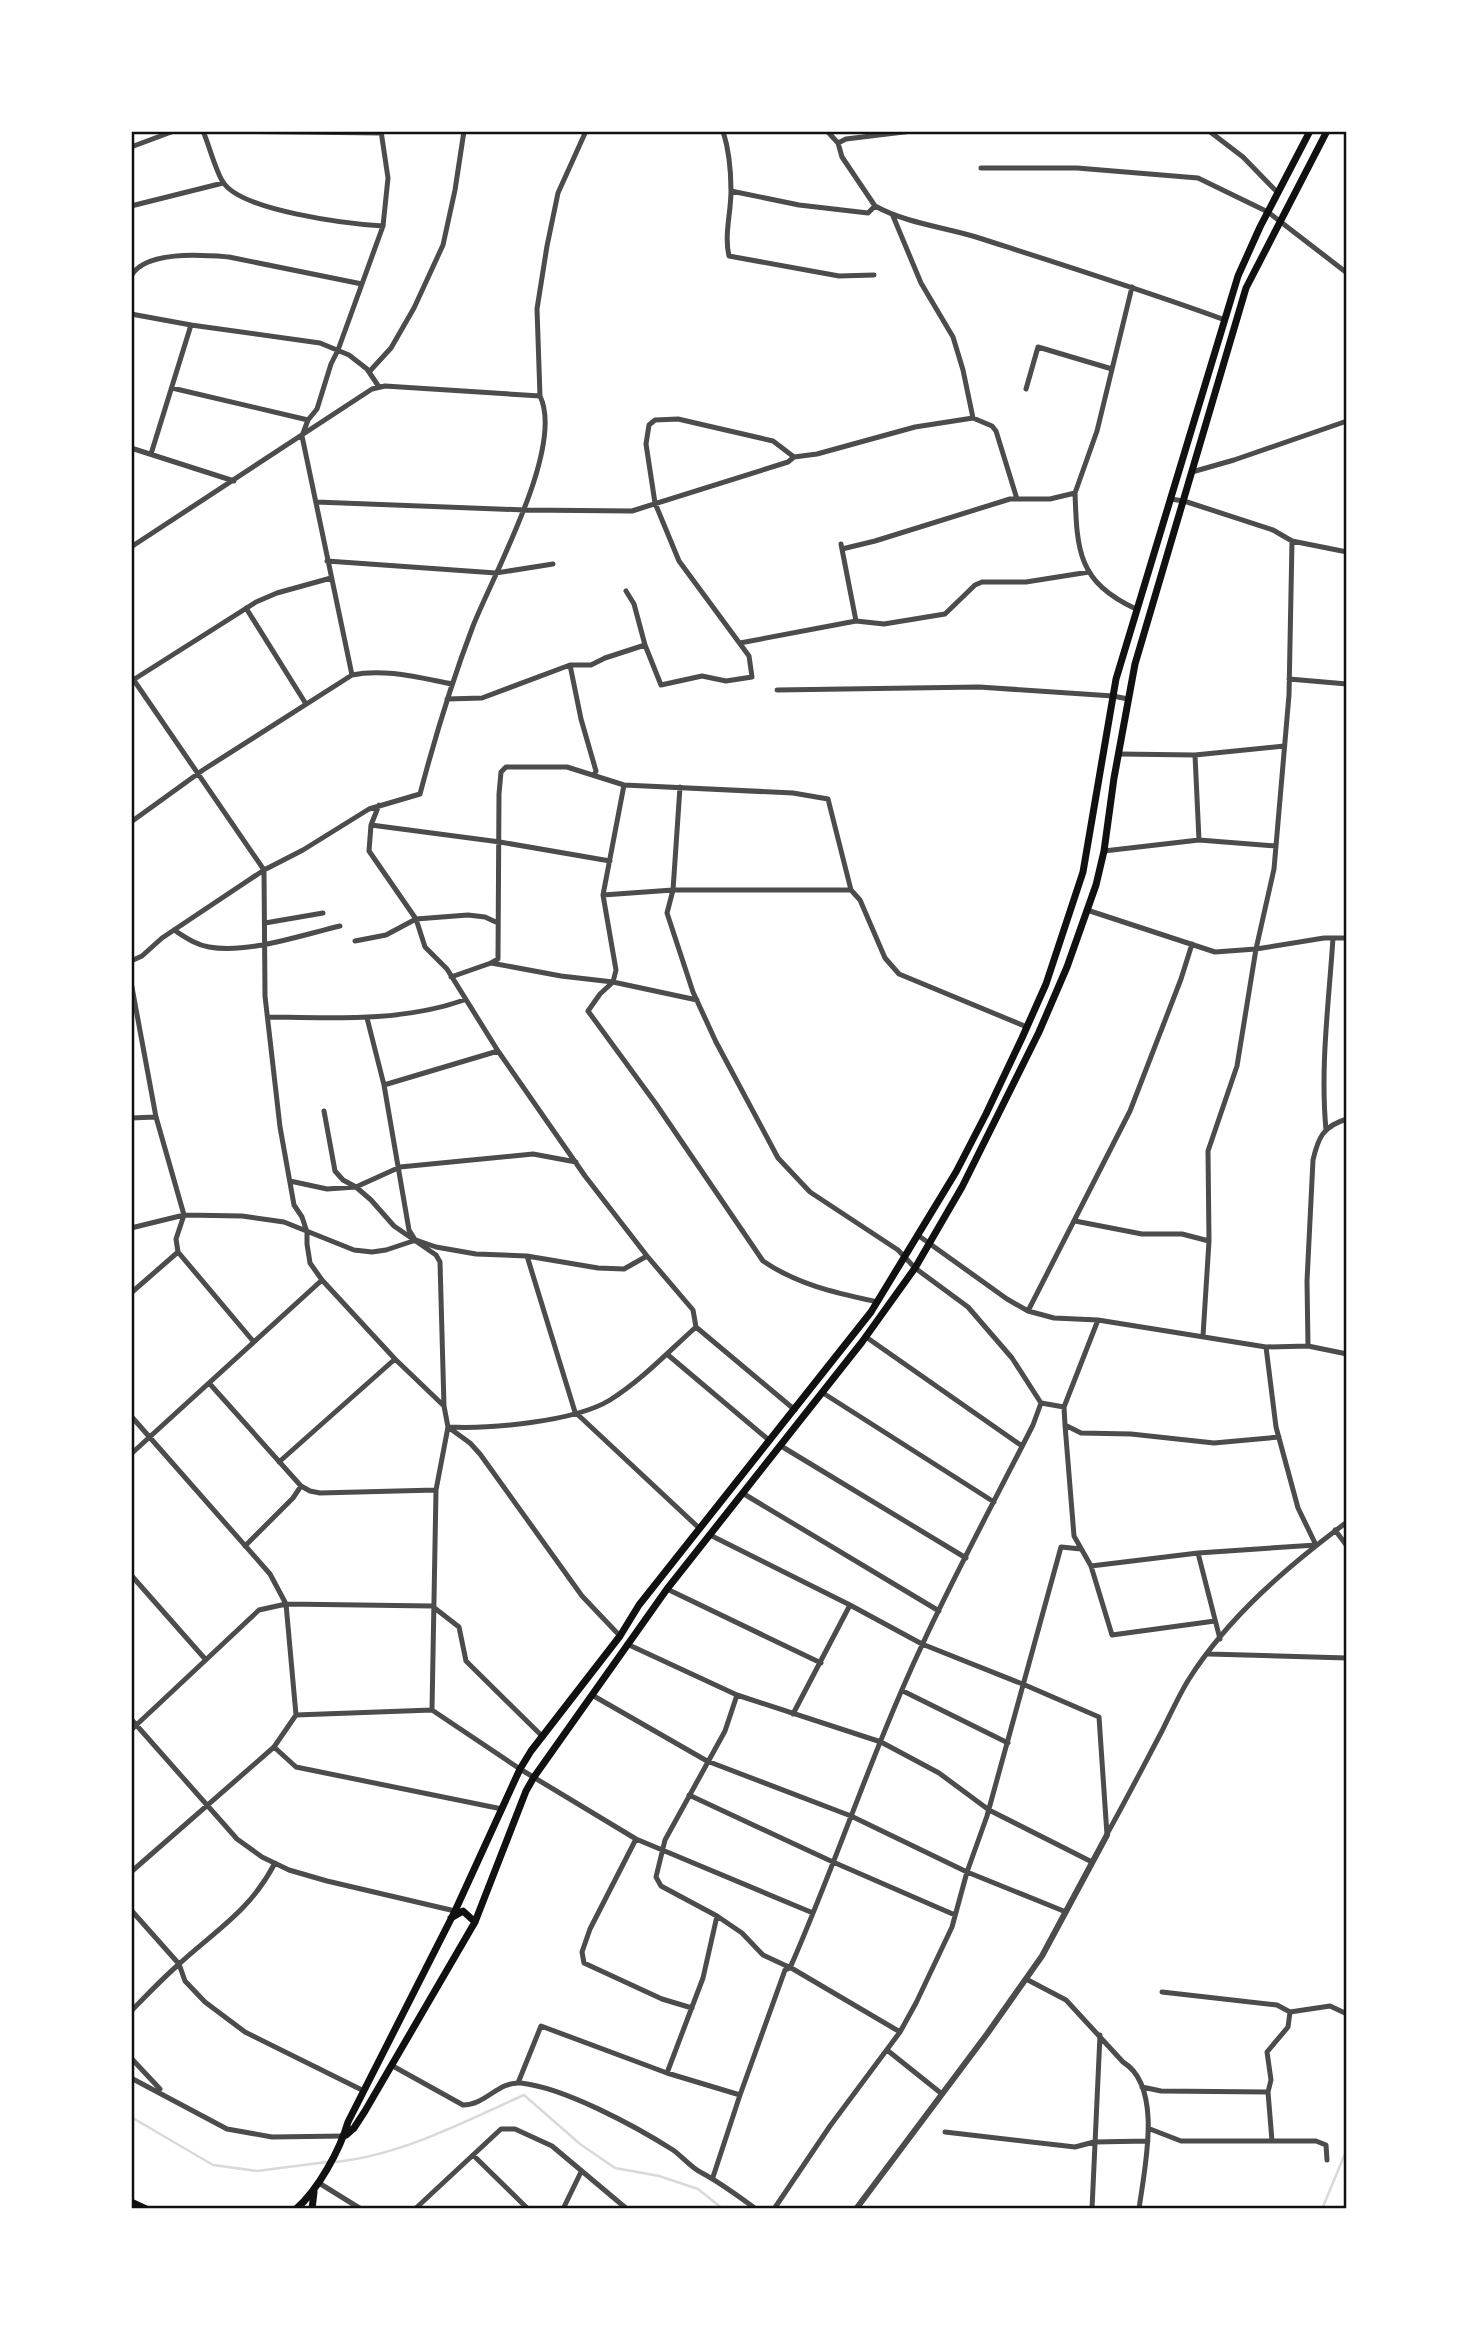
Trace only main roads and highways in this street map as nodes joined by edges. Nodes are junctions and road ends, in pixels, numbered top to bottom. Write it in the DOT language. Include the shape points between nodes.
graph roads {
  1 [pos="1310,131"];
  2 [pos="1327,131"];
  3 [pos="453,1914"];
  4 [pos="475,1922"];
  5 [pos="344,2136"];
  6 [pos="314,2190"];
  7 [pos="308,2198"];
  8 [pos="131,2202"];
  9 [pos="146,2209"];
  10 [pos="296,2209"];
  11 [pos="304,2209"];
  12 [pos="312,2209"];
  1 -- 3 [label="main road" via="1238,275 1113,696 1083,872 1046,985 986,1114 878,1302 639,1605 520,1769"];
  2 -- 4 [label="main road" via="1246,288 1135,664 1096,885 1038,1032 915,1268 823,1393 667,1589 534,1777"];
  3 -- 4 [label="main road" via="463,1911"];
  3 -- 5 [label="main road"];
  4 -- 5 [label="main road" via="365,2111"];
  5 -- 6 [label="main road"];
  6 -- 7 [label="main road"];
  6 -- 12 [label="main road"];
  7 -- 10 [label="main road"];
  7 -- 11 [label="main road"];
  8 -- 9 [label="main road"];
}
